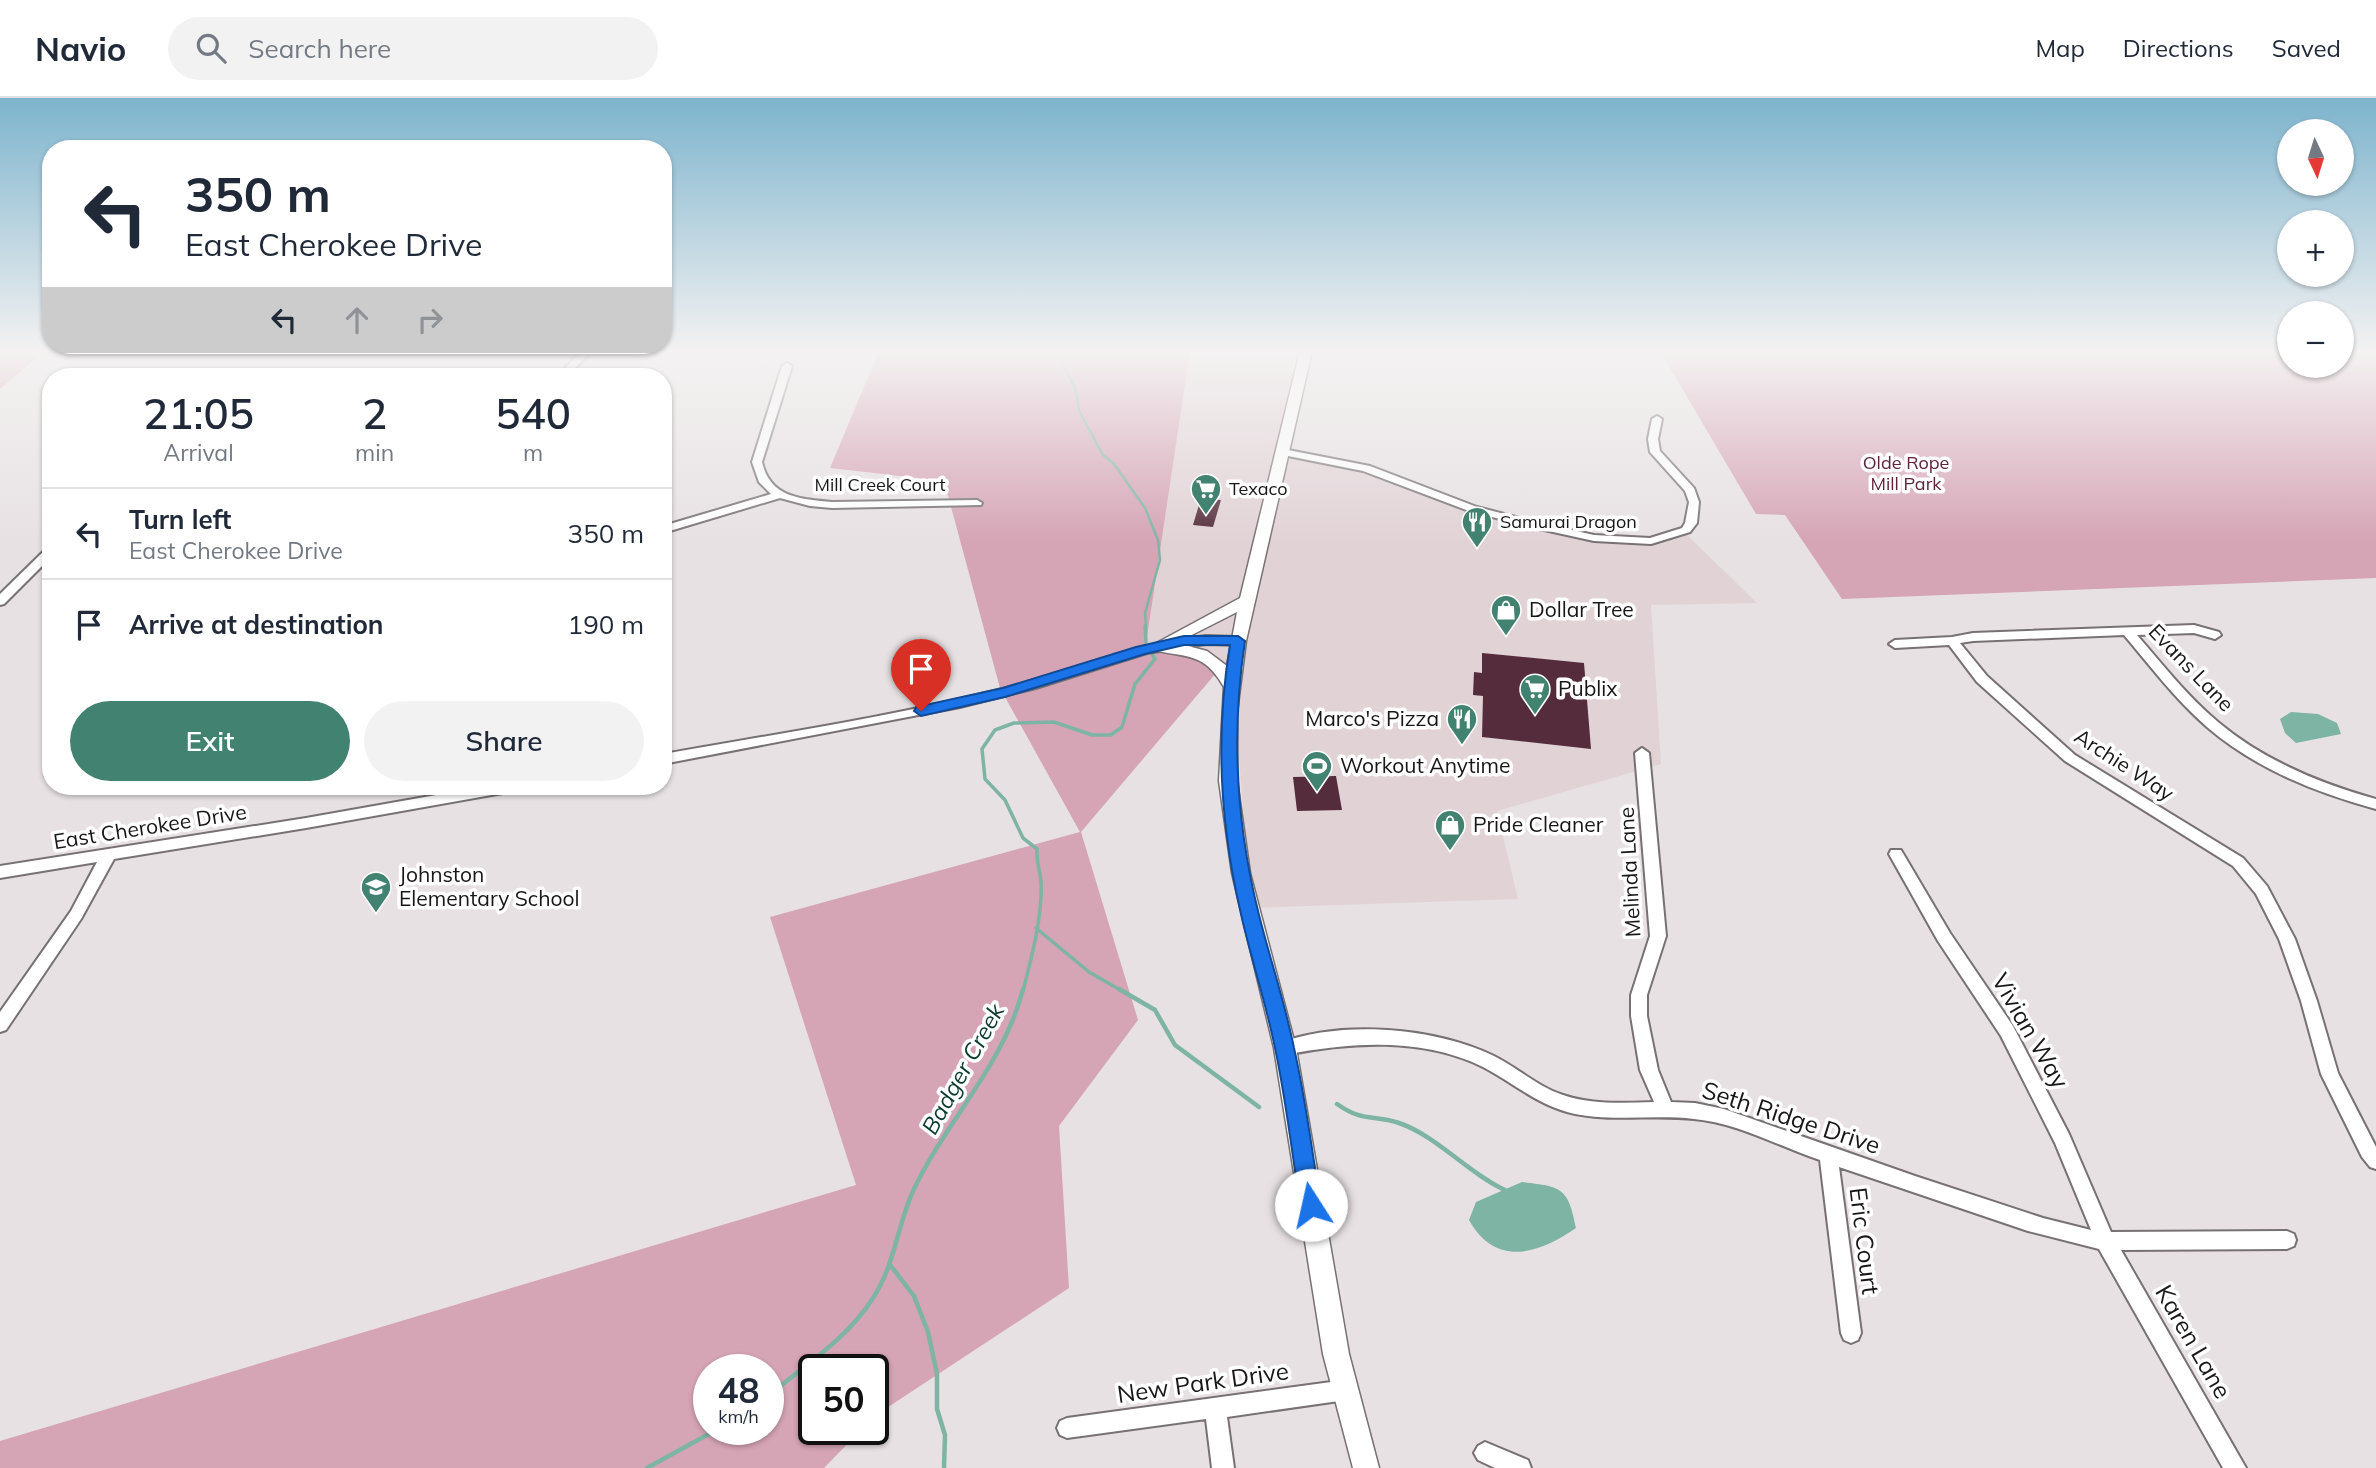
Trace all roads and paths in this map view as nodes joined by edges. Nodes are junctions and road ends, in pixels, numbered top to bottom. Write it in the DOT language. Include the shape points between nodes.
graph roads {
  1 [pos="772,415"];
  2 [pos="1291,415"];
  3 [pos="1657,419"];
  4 [pos="1283,452"];
  5 [pos="780,495"];
  6 [pos="977,503"];
  7 [pos="672,527"];
  8 [pos="42,559"];
  9 [pos="0,601"];
  10 [pos="1247,601"];
  11 [pos="2128,632"];
  12 [pos="2216,635"];
  13 [pos="1238,641"];
  14 [pos="1952,641"];
  15 [pos="1895,644"];
  16 [pos="1159,646"];
  17 [pos="1231,685"];
  18 [pos="1642,752"];
  19 [pos="672,757"];
  20 [pos="462,795"];
  21 [pos="2376,804"];
  22 [pos="1896,854"];
  23 [pos="108,856"];
  24 [pos="0,872"];
  25 [pos="0,1025"];
  26 [pos="1285,1048"];
  27 [pos="1665,1108"];
  28 [pos="1828,1155"];
  29 [pos="2376,1161"];
  30 [pos="2287,1240"];
  31 [pos="2105,1241"];
  32 [pos="1851,1334"];
  33 [pos="1346,1390"];
  34 [pos="1215,1407"];
  35 [pos="1067,1428"];
  36 [pos="1485,1453"];
  37 [pos="1223,1468"];
  38 [pos="1366,1468"];
  39 [pos="1520,1468"];
  40 [pos="2235,1468"];
  1 -- 5 [label="street" via="757,462 760,477"];
  2 -- 4 [label="main road"];
  3 -- 4 [label="street" via="1655,452 1690,490 1694,502 1686,530 1651,541 1594,538 1535,525 1473,509 1367,468"];
  4 -- 10 [label="main road"];
  5 -- 6 [label="street, Mill Creek Court" via="832,505"];
  5 -- 7 [label="street"];
  8 -- 9 [label="street"];
  10 -- 13 [label="main road"];
  10 -- 16 [label="main road"];
  11 -- 12 [label="street" via="2194,629"];
  11 -- 14 [label="street"];
  11 -- 21 [label="street, Evans Lane" via="2180,693 2223,732 2298,776"];
  13 -- 16 [label="street" via="1198,639"];
  13 -- 17 [label="main road"];
  14 -- 15 [label="street"];
  14 -- 29 [label="street, Archie Way" via="1982,679 2070,758 2238,862 2262,890 2287,939 2330,1074"];
  16 -- 17 [label="main road" via="1203,653 1223,669"];
  16 -- 19 [label="street" via="941,707"];
  17 -- 26 [label="main road" via="1228,771 1236,848"];
  18 -- 27 [label="street, Melinda Lane" via="1658,936 1639,995 1639,1016 1649,1070"];
  20 -- 23 [label="street, East Cherokee Drive"];
  22 -- 31 [label="street, Vivian Way" via="2007,1031 2063,1140"];
  23 -- 24 [label="street, East Cherokee Drive"];
  23 -- 25 [label="street" via="76,915"];
  26 -- 27 [label="street, Seth Ridge Drive" via="1356,1038 1415,1042 1485,1060 1562,1103 1604,1111"];
  26 -- 33 [label="main road" via="1336,1354"];
  27 -- 28 [label="street, Seth Ridge Drive" via="1713,1114"];
  28 -- 31 [label="street, Seth Ridge Drive" via="2035,1224"];
  28 -- 32 [label="street, Eric Court"];
  30 -- 31 [label="street, Seth Ridge Drive"];
  31 -- 40 [label="street, Karen Lane"];
  33 -- 34 [label="street, New Park Drive"];
  33 -- 38 [label="main road"];
  34 -- 35 [label="street, New Park Drive"];
  34 -- 37 [label="street"];
  36 -- 39 [label="street"];
}
